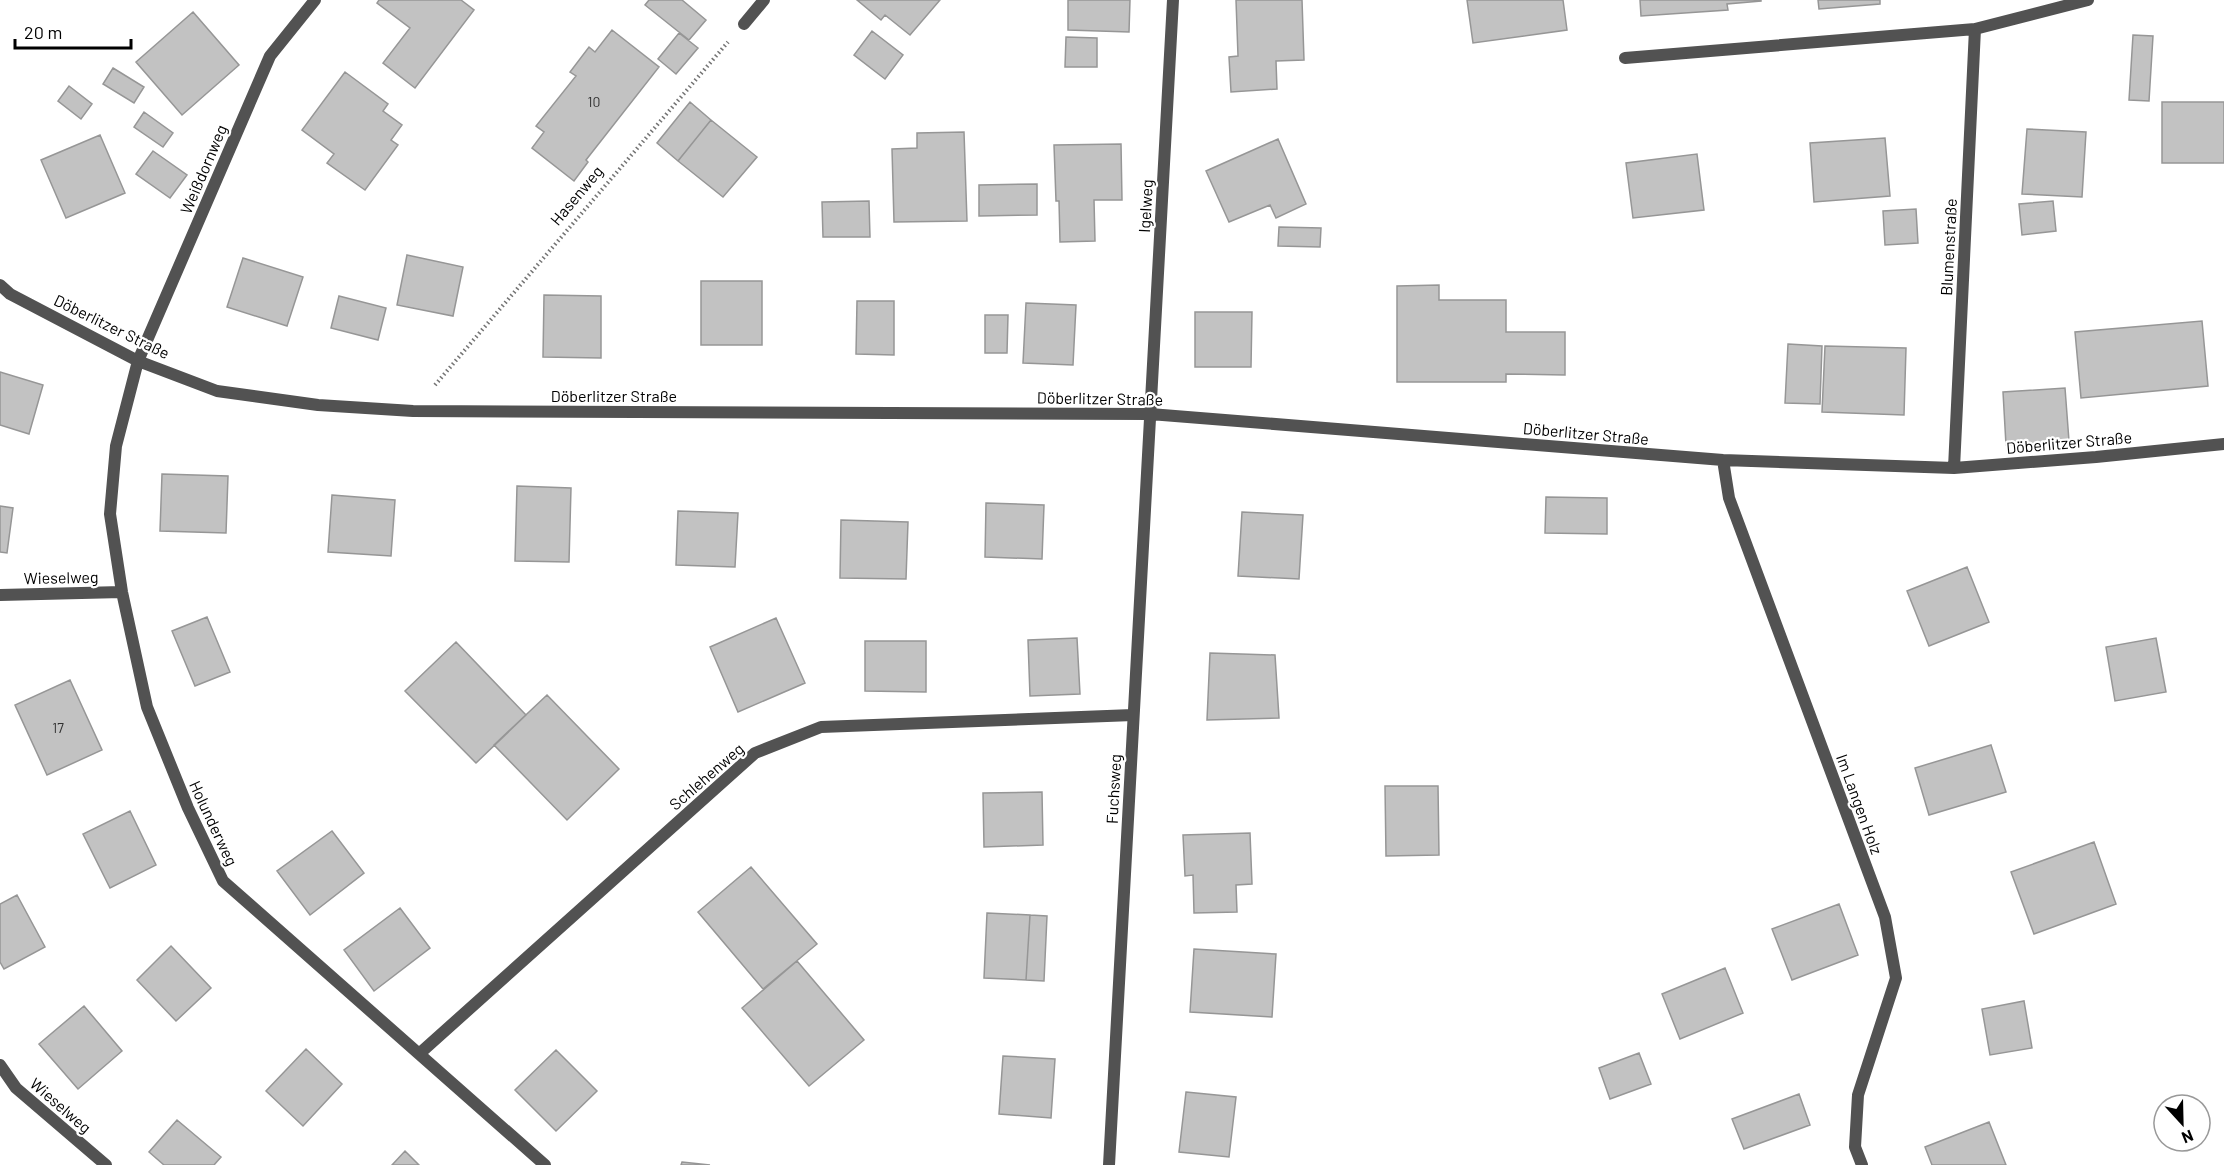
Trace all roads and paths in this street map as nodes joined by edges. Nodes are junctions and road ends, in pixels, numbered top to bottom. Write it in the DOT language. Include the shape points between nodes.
graph roads {
  1 [pos="315,0"];
  2 [pos="764,0"];
  3 [pos="1173,0"];
  4 [pos="2088,0"];
  5 [pos="744,24"];
  6 [pos="1975,29"];
  7 [pos="1625,58"];
  8 [pos="0,285"];
  9 [pos="138,361"];
  10 [pos="413,411"];
  11 [pos="1150,414"];
  12 [pos="2224,444"];
  13 [pos="1722,460"];
  14 [pos="1954,468"];
  15 [pos="122,592"];
  16 [pos="0,595"];
  17 [pos="1133,715"];
  18 [pos="419,1054"];
  19 [pos="0,1065"];
  20 [pos="106,1165"];
  21 [pos="545,1165"];
  22 [pos="1109,1165"];
  23 [pos="1862,1165"];
  1 -- 9 [label="street, Weißdornweg" via="270,56"];
  2 -- 5 [label="street"];
  3 -- 11 [label="street, Igelweg"];
  4 -- 6 [label="street"];
  5 -- 10 [label="path, Hasenweg"];
  6 -- 7 [label="street"];
  6 -- 14 [label="street, Blumenstraße"];
  8 -- 9 [label="street, Döberlitzer Straße" via="10,294"];
  9 -- 10 [label="street, Döberlitzer Straße" via="217,391 318,405"];
  9 -- 15 [label="street, Holunderweg" via="116,446 110,514"];
  10 -- 11 [label="street, Döberlitzer Straße"];
  11 -- 13 [label="street, Döberlitzer Straße"];
  11 -- 17 [label="street, Fuchsweg"];
  12 -- 14 [label="street, Döberlitzer Straße"];
  13 -- 14 [label="street, Döberlitzer Straße"];
  13 -- 23 [label="street, Im Langen Holz" via="1729,498 1885,917 1896,978 1858,1095 1855,1148"];
  15 -- 16 [label="street, Wieselweg"];
  15 -- 18 [label="street, Holunderweg" via="147,707 223,881"];
  17 -- 18 [label="street, Schlehenweg" via="821,727 755,753"];
  17 -- 22 [label="street, Fuchsweg"];
  18 -- 21 [label="street, Holunderweg"];
  19 -- 20 [label="street, Wieselweg" via="16,1088"];
}
